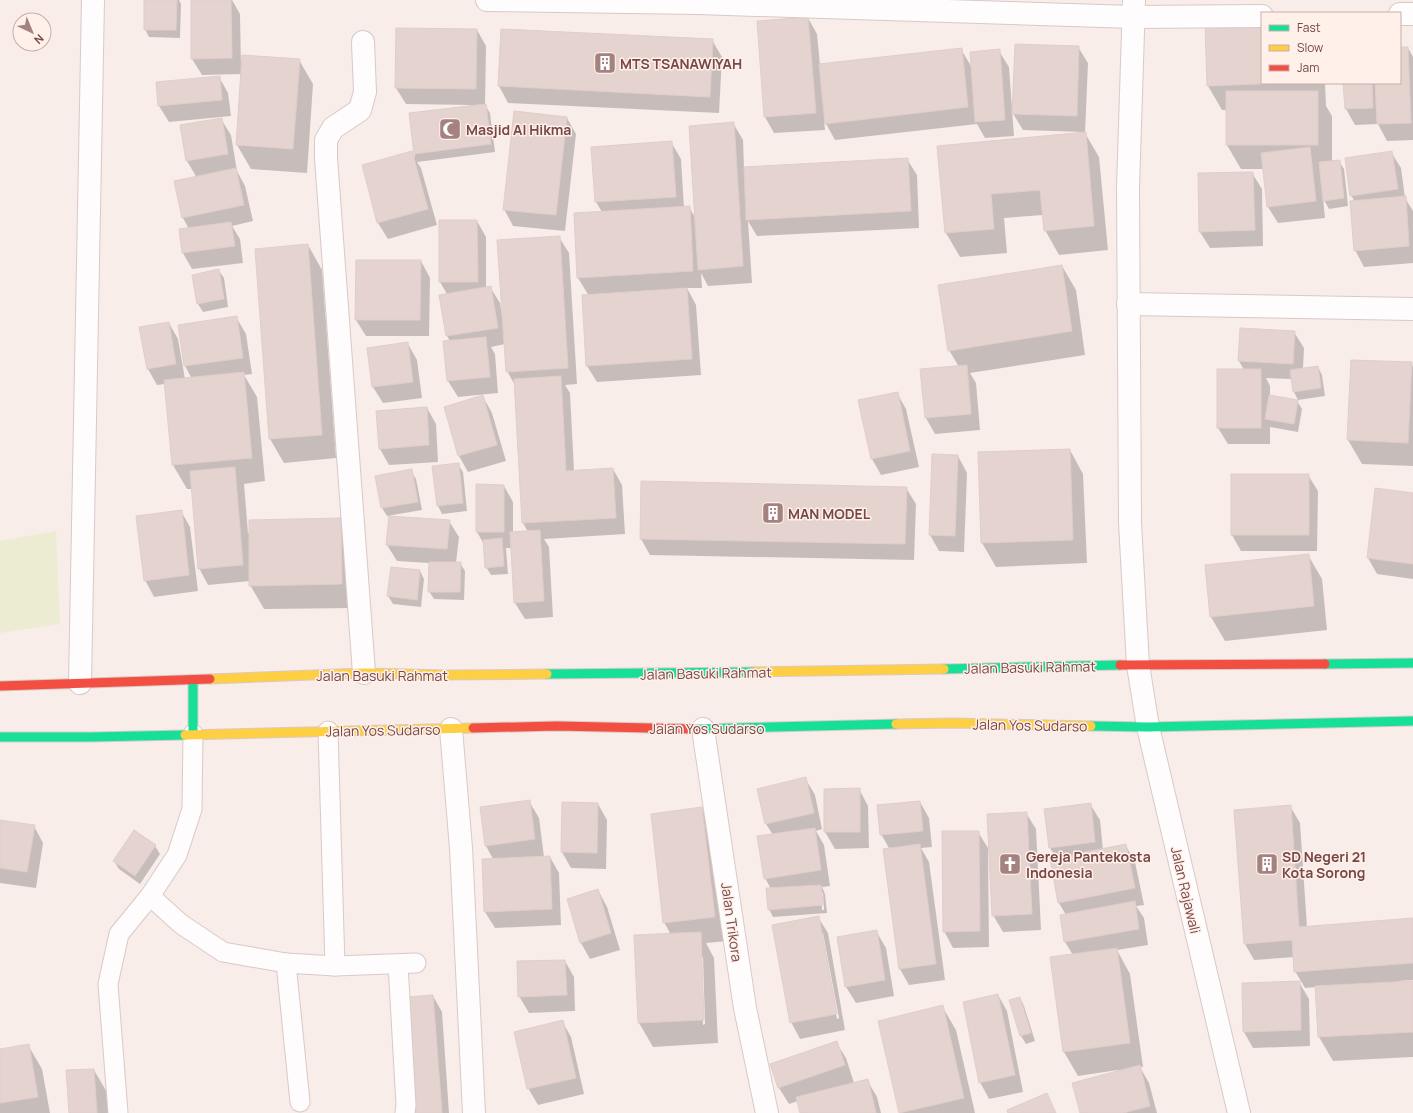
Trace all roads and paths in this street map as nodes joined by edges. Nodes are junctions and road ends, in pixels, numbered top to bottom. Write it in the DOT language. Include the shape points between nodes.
graph roads {
  1 [pos="93,0"];
  2 [pos="487,0"];
  3 [pos="699,2"];
  4 [pos="1133,8"];
  5 [pos="1401,14"];
  6 [pos="1413,14"];
  7 [pos="1261,16"];
  8 [pos="363,42"];
  9 [pos="1128,304"];
  10 [pos="1413,309"];
  11 [pos="1413,663"];
  12 [pos="1138,666"];
  13 [pos="364,673"];
  14 [pos="194,680"];
  15 [pos="80,683"];
  16 [pos="0,686"];
  17 [pos="1413,721"];
  18 [pos="1148,727"];
  19 [pos="451,729"];
  20 [pos="703,729"];
  21 [pos="328,731"];
  22 [pos="193,734"];
  23 [pos="0,737"];
  24 [pos="150,896"];
  25 [pos="286,963"];
  26 [pos="335,966"];
  27 [pos="300,1102"];
  28 [pos="118,1113"];
  29 [pos="404,1113"];
  30 [pos="474,1113"];
  31 [pos="767,1113"];
  32 [pos="1239,1113"];
  1 -- 15 [label="street"];
  2 -- 3 [label="street"];
  3 -- 4 [label="street"];
  4 -- 7 [label="street"];
  4 -- 9 [label="street, Jalan Rajawali"];
  5 -- 6 [label="street"];
  8 -- 13 [label="street" via="365,92 360,110 333,128 326,140 326,158"];
  9 -- 10 [label="street"];
  9 -- 12 [label="street, Jalan Rajawali" via="1130,523"];
  11 -- 12 [label="highway, Jalan Basuki Rahmat"];
  12 -- 13 [label="highway, Jalan Basuki Rahmat" via="720,673"];
  12 -- 18 [label="street, Jalan Rajawali"];
  13 -- 14 [label="highway, Jalan Basuki Rahmat"];
  14 -- 15 [label="highway, Jalan Basuki Rahmat"];
  14 -- 22 [label="highway"];
  15 -- 16 [label="highway, Jalan Basuki Rahmat"];
  17 -- 18 [label="highway, Jalan Yos Sudarso"];
  18 -- 20 [label="highway, Jalan Yos Sudarso" via="953,723"];
  18 -- 32 [label="street, Jalan Rajawali"];
  19 -- 20 [label="highway, Jalan Yos Sudarso" via="557,726"];
  19 -- 21 [label="highway, Jalan Yos Sudarso"];
  19 -- 30 [label="street" via="461,848"];
  20 -- 31 [label="street, Jalan Trikora" via="745,1008"];
  21 -- 22 [label="highway, Jalan Yos Sudarso"];
  21 -- 26 [label="lane"];
  22 -- 23 [label="highway, Jalan Yos Sudarso"];
  22 -- 24 [label="lane" via="192,809 177,855"];
  24 -- 25 [label="lane" via="182,924 223,952"];
  24 -- 28 [label="lane" via="119,934 108,984"];
  25 -- 26 [label="lane"];
  25 -- 27 [label="lane"];
  26 -- 29 [label="lane" via="407,963"];
}
